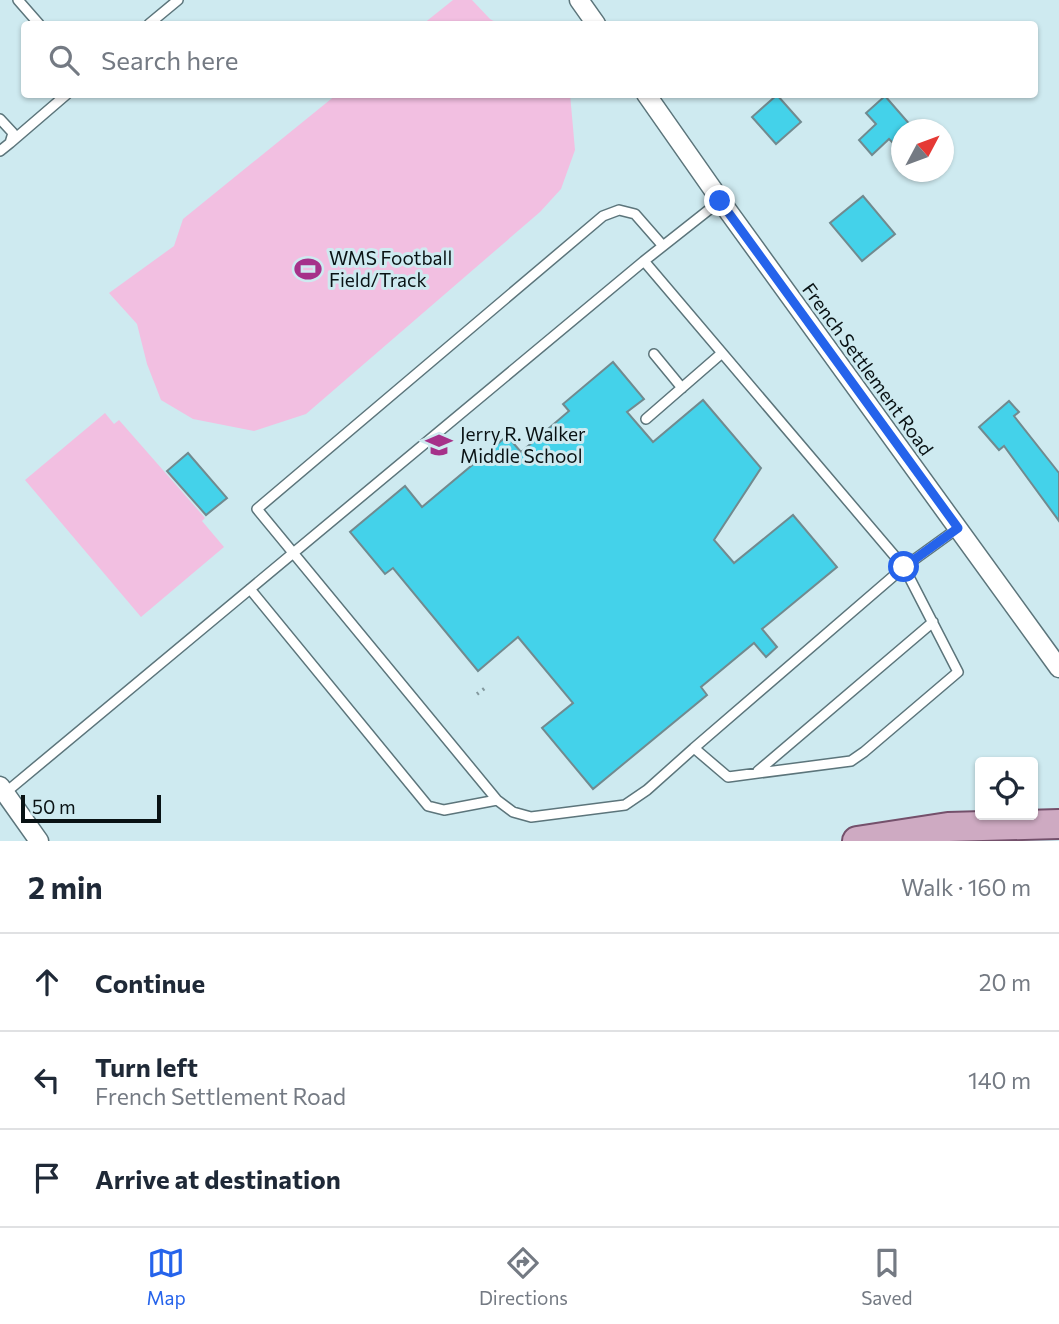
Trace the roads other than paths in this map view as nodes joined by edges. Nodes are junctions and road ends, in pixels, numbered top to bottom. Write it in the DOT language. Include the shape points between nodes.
graph roads {
  1 [pos="18,0"];
  2 [pos="178,0"];
  3 [pos="579,0"];
  4 [pos="36,21"];
  5 [pos="153,21"];
  6 [pos="594,21"];
  7 [pos="62,98"];
  8 [pos="649,98"];
  9 [pos="0,119"];
  10 [pos="10,143"];
  11 [pos="0,151"];
  12 [pos="720,201"];
  13 [pos="663,246"];
  14 [pos="644,261"];
  15 [pos="722,353"];
  16 [pos="654,354"];
  17 [pos="682,388"];
  18 [pos="646,419"];
  19 [pos="958,528"];
  20 [pos="293,553"];
  21 [pos="904,567"];
  22 [pos="250,589"];
  23 [pos="933,622"];
  24 [pos="1059,668"];
  25 [pos="694,748"];
  26 [pos="757,773"];
  27 [pos="3,789"];
  28 [pos="497,800"];
  29 [pos="1059,824"];
  30 [pos="39,841"];
  31 [pos="857,841"];
  1 -- 4 [label="lane"];
  2 -- 5 [label="lane"];
  3 -- 6 [label="street"];
  7 -- 10 [label="lane"];
  8 -- 12 [label="street, French Settlement Road"];
  9 -- 10 [label="lane" via="12,133"];
  10 -- 11 [label="lane"];
  12 -- 13 [label="lane"];
  12 -- 19 [label="street, French Settlement Road"];
  13 -- 14 [label="lane"];
  13 -- 20 [label="lane" via="635,214 619,210 603,216 257,509"];
  14 -- 15 [label="lane"];
  14 -- 20 [label="lane"];
  15 -- 17 [label="lane"];
  15 -- 21 [label="lane"];
  16 -- 17 [label="lane"];
  17 -- 18 [label="lane"];
  19 -- 21 [label="lane"];
  19 -- 24 [label="street, French Settlement Road"];
  20 -- 22 [label="lane"];
  20 -- 28 [label="lane"];
  21 -- 23 [label="lane"];
  21 -- 25 [label="lane"];
  22 -- 27 [label="lane"];
  22 -- 28 [label="lane" via="428,806 444,810"];
  23 -- 26 [label="lane"];
  23 -- 26 [label="lane" via="958,672 851,761"];
  25 -- 26 [label="lane" via="728,777"];
  25 -- 28 [label="lane" via="625,805 531,817 513,812"];
  27 -- 30 [label="street"];
  29 -- 31 [label="main road" via="948,827"];
}
